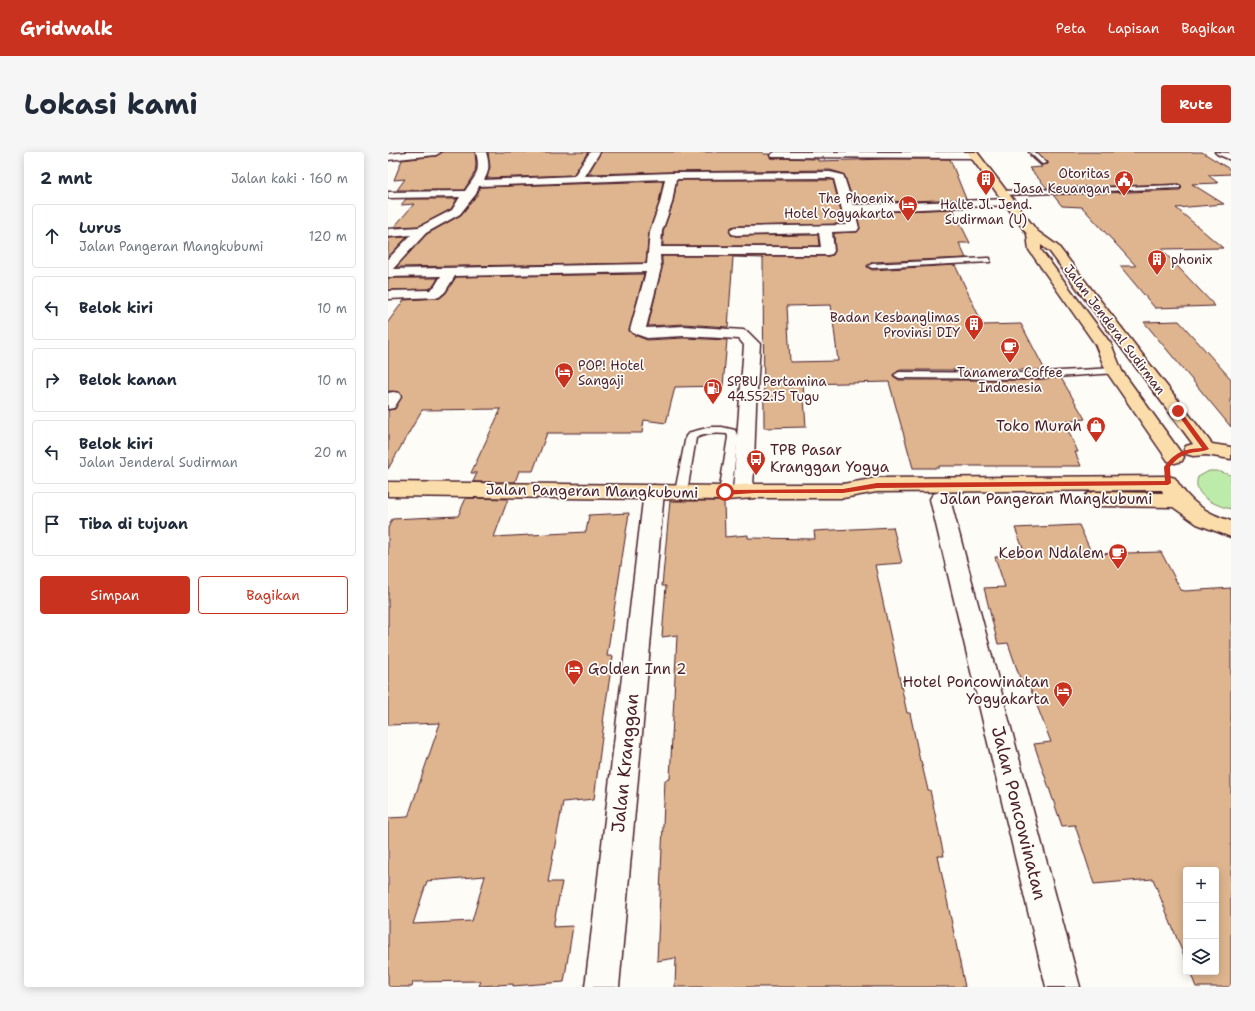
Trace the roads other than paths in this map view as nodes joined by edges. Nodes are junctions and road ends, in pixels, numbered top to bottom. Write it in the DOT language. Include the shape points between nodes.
graph roads {
  1 [pos="436,152"];
  2 [pos="481,152"];
  3 [pos="595,152"];
  4 [pos="1032,152"];
  5 [pos="1220,152"];
  6 [pos="775,153"];
  7 [pos="973,153"];
  8 [pos="388,157"];
  9 [pos="1231,157"];
  10 [pos="1044,163"];
  11 [pos="773,175"];
  12 [pos="671,176"];
  13 [pos="578,179"];
  14 [pos="477,182"];
  15 [pos="1178,187"];
  16 [pos="1002,193"];
  17 [pos="470,194"];
  18 [pos="388,195"];
  19 [pos="1010,202"];
  20 [pos="848,209"];
  21 [pos="825,229"];
  22 [pos="422,230"];
  23 [pos="736,231"];
  24 [pos="388,233"];
  25 [pos="1033,234"];
  26 [pos="654,251"];
  27 [pos="988,260"];
  28 [pos="872,266"];
  29 [pos="388,267"];
  30 [pos="654,268"];
  31 [pos="450,272"];
  32 [pos="388,273"];
  33 [pos="388,295"];
  34 [pos="1100,310"];
  35 [pos="1079,311"];
  36 [pos="1114,371"];
  37 [pos="899,375"];
  38 [pos="1206,449"];
  39 [pos="1231,453"];
  40 [pos="1175,457"];
  41 [pos="390,491"];
  42 [pos="843,491"];
  43 [pos="654,492"];
  44 [pos="681,492"];
  45 [pos="734,492"];
  46 [pos="1173,492"];
  47 [pos="940,499"];
  48 [pos="1231,529"];
  49 [pos="602,987"];
  50 [pos="1063,987"];
  1 -- 8 [label="street"];
  2 -- 14 [label="street" via="483,173"];
  3 -- 13 [label="street"];
  4 -- 10 [label="lane"];
  5 -- 9 [label="street"];
  6 -- 7 [label="street"];
  6 -- 11 [label="street"];
  7 -- 16 [label="main road, Jalan Jenderal Sudirman"];
  11 -- 12 [label="street"];
  11 -- 20 [label="street" via="837,176"];
  12 -- 13 [label="street"];
  12 -- 26 [label="street" via="666,204 656,231"];
  13 -- 14 [label="street"];
  14 -- 17 [label="street"];
  15 -- 16 [label="lane"];
  16 -- 19 [label="main road, Jalan Jenderal Sudirman"];
  17 -- 18 [label="street"];
  17 -- 22 [label="street" via="456,212"];
  19 -- 20 [label="street"];
  19 -- 25 [label="main road, Jalan Jenderal Sudirman"];
  20 -- 21 [label="street" via="853,228"];
  21 -- 23 [label="street"];
  21 -- 26 [label="street" via="828,251"];
  22 -- 24 [label="street"];
  22 -- 29 [label="street"];
  25 -- 34 [label="main road, Jalan Jenderal Sudirman" via="1054,249"];
  25 -- 35 [label="main road, Jalan Jenderal Sudirman" via="1035,250"];
  26 -- 30 [label="street"];
  27 -- 28 [label="lane"];
  30 -- 31 [label="street"];
  30 -- 45 [label="street" via="638,330 647,333 684,331 743,335 752,344 747,406"];
  31 -- 32 [label="street"];
  31 -- 33 [label="street" via="434,294"];
  34 -- 35 [label="main road"];
  34 -- 38 [label="main road, Jalan Jenderal Sudirman"];
  35 -- 36 [label="main road, Jalan Jenderal Sudirman" via="1103,344"];
  36 -- 37 [label="lane" via="1024,376"];
  36 -- 40 [label="main road, Jalan Jenderal Sudirman"];
  38 -- 39 [label="main road"];
  38 -- 40 [label="main road" via="1188,451"];
  40 -- 46 [label="main road" via="1167,467"];
  41 -- 43 [label="main road, Jalan Pangeran Mangkubumi"];
  42 -- 45 [label="main road, Jalan Pangeran Mangkubumi"];
  42 -- 46 [label="main road, Jalan Pangeran Mangkubumi" via="877,486"];
  42 -- 47 [label="main road, Jalan Pangeran Mangkubumi" via="879,498"];
  43 -- 44 [label="main road, Jalan Pangeran Mangkubumi"];
  43 -- 49 [label="street, Jalan Kranggan"];
  44 -- 45 [label="main road, Jalan Pangeran Mangkubumi"];
  44 -- 45 [label="lane" via="691,436 700,432 726,430 731,432 732,437"];
  46 -- 47 [label="main road, Jalan Pangeran Mangkubumi"];
  46 -- 48 [label="main road" via="1208,520"];
  47 -- 50 [label="street, Jalan Poncowinatan"];
}
